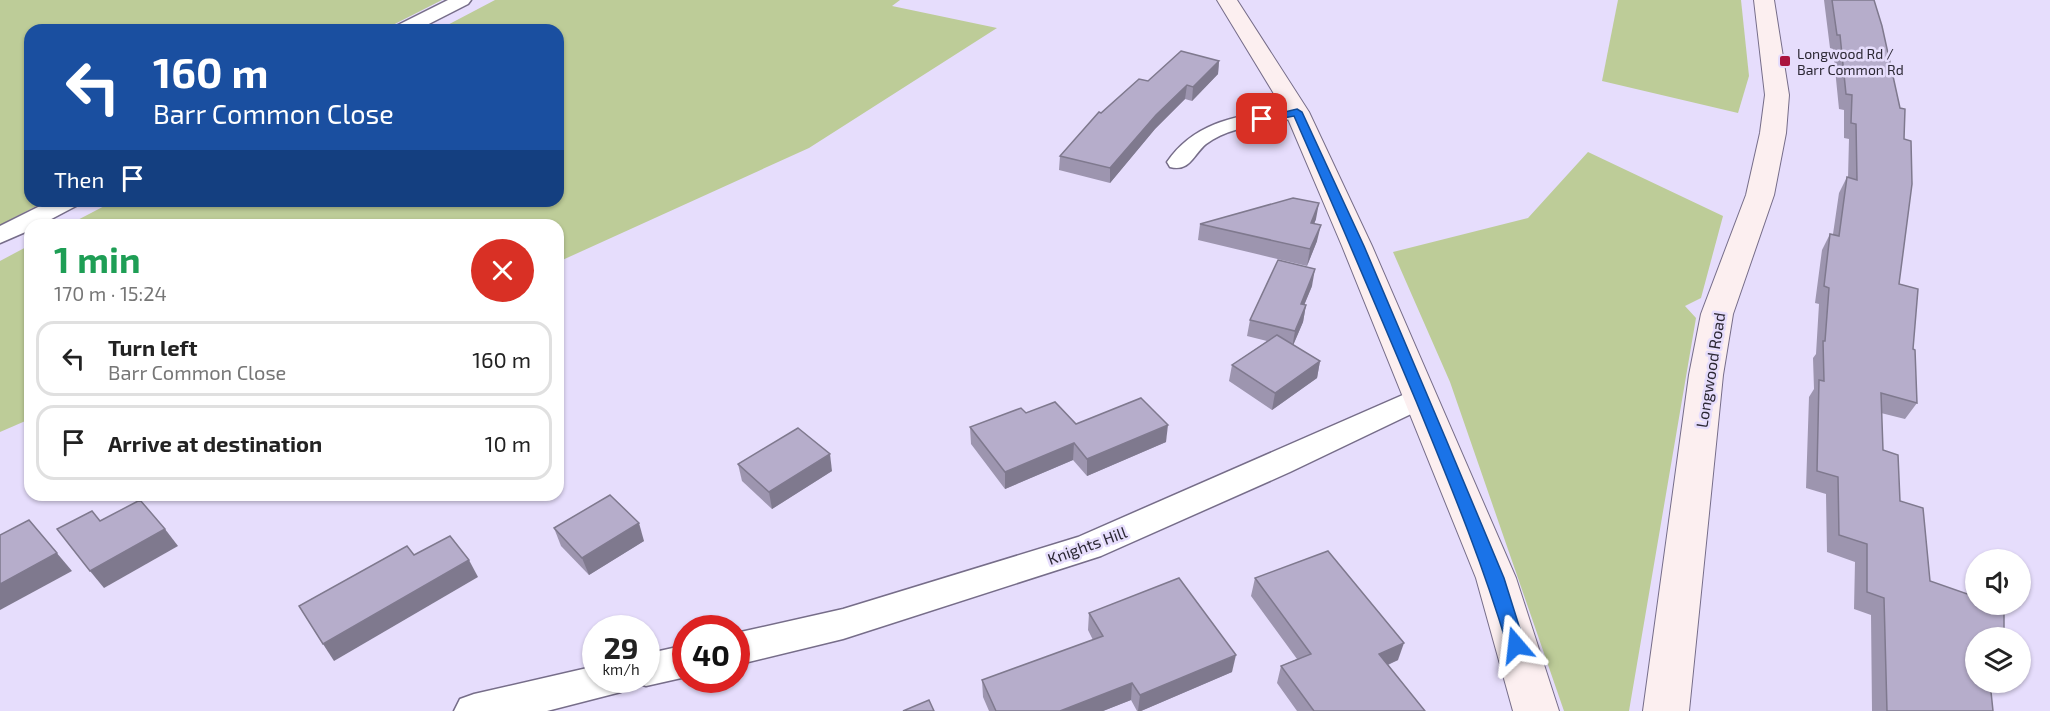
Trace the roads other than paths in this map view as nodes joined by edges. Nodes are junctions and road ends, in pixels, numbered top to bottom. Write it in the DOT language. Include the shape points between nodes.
graph roads {
  1 [pos="462,0"];
  2 [pos="1227,0"];
  3 [pos="1764,0"];
  4 [pos="415,24"];
  5 [pos="1297,112"];
  6 [pos="1178,162"];
  7 [pos="56,207"];
  8 [pos="33,219"];
  9 [pos="24,224"];
  10 [pos="0,236"];
  11 [pos="1421,397"];
  12 [pos="750,646"];
  13 [pos="582,686"];
  14 [pos="474,711"];
  15 [pos="1536,711"];
  16 [pos="1666,711"];
  1 -- 4 [label="street"];
  2 -- 5 [label="main road"];
  3 -- 16 [label="main road, Longwood Road" via="1777,95 1773,133 1760,195 1718,314 1706,375"];
  5 -- 6 [label="street" via="1226,126 1199,140"];
  5 -- 11 [label="main road"];
  7 -- 8 [label="street"];
  9 -- 10 [label="street"];
  11 -- 12 [label="street, Knights Hill" via="1089,547 843,624"];
  11 -- 15 [label="main road" via="1496,578"];
  13 -- 14 [label="street"];
}
